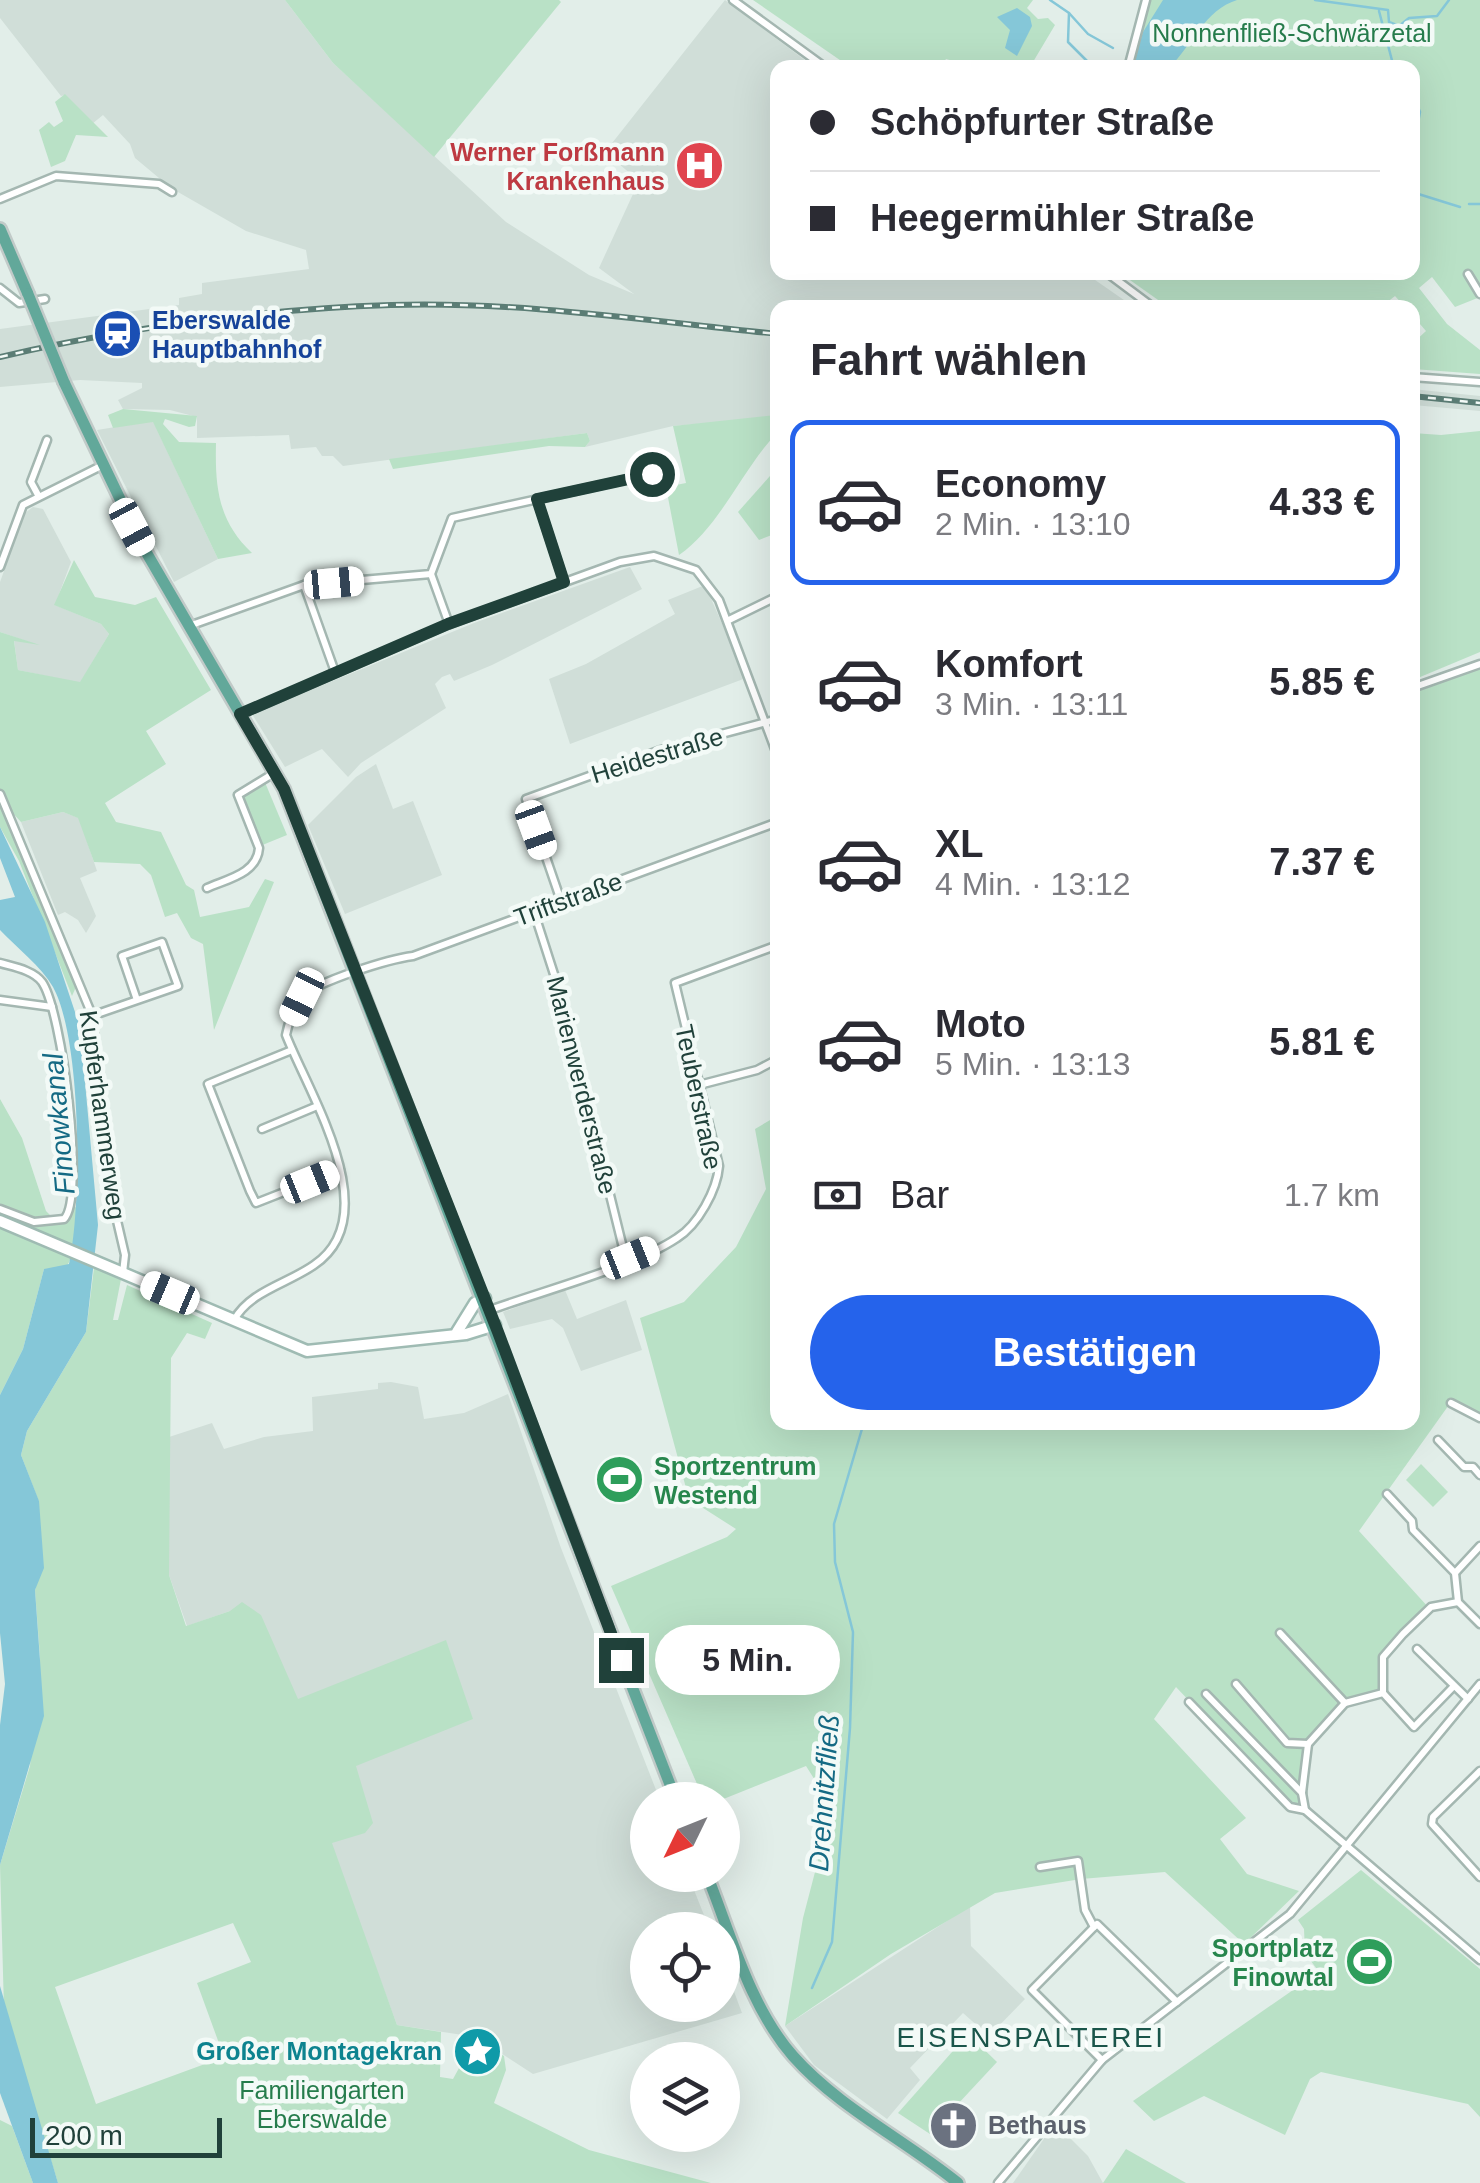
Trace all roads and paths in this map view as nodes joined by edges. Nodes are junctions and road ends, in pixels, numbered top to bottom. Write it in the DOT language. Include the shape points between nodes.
graph roads {
  1 [pos="733,0"];
  2 [pos="1146,0"];
  3 [pos="815,60"];
  4 [pos="1130,60"];
  5 [pos="172,192"];
  6 [pos="0,199"];
  7 [pos="0,229"];
  8 [pos="1468,274"];
  9 [pos="1117,280"];
  10 [pos="0,288"];
  11 [pos="1480,294"];
  12 [pos="45,299"];
  13 [pos="1143,300"];
  14 [pos="1420,378"];
  15 [pos="1480,382"];
  16 [pos="47,440"];
  17 [pos="101,466"];
  18 [pos="652,474"];
  19 [pos="38,496"];
  20 [pos="537,499"];
  21 [pos="0,566"];
  22 [pos="430,574"];
  23 [pos="564,582"];
  24 [pos="304,585"];
  25 [pos="770,600"];
  26 [pos="729,620"];
  27 [pos="448,624"];
  28 [pos="188,627"];
  29 [pos="1480,664"];
  30 [pos="335,672"];
  31 [pos="1420,685"];
  32 [pos="240,714"];
  33 [pos="770,722"];
  34 [pos="765,724"];
  35 [pos="770,737"];
  36 [pos="275,772"];
  37 [pos="0,794"];
  38 [pos="770,825"];
  39 [pos="206,888"];
  40 [pos="561,902"];
  41 [pos="534,912"];
  42 [pos="770,948"];
  43 [pos="0,963"];
  44 [pos="358,973"];
  45 [pos="0,1000"];
  46 [pos="138,1000"];
  47 [pos="52,1007"];
  48 [pos="92,1015"];
  49 [pos="292,1050"];
  50 [pos="770,1063"];
  51 [pos="699,1085"];
  52 [pos="315,1107"];
  53 [pos="262,1129"];
  54 [pos="340,1170"];
  55 [pos="0,1209"];
  56 [pos="0,1221"];
  57 [pos="626,1260"];
  58 [pos="123,1273"];
  59 [pos="487,1304"];
  60 [pos="233,1322"];
  61 [pos="496,1326"];
  62 [pos="457,1332"];
  63 [pos="1451,1404"];
  64 [pos="1480,1418"];
  65 [pos="1438,1440"];
  66 [pos="1480,1475"];
  67 [pos="1387,1494"];
  68 [pos="1480,1546"];
  69 [pos="1455,1573"];
  70 [pos="1458,1602"];
  71 [pos="1480,1624"];
  72 [pos="1280,1634"];
  73 [pos="1417,1650"];
  74 [pos="1236,1684"];
  75 [pos="1480,1684"];
  76 [pos="1454,1686"];
  77 [pos="1383,1693"];
  78 [pos="1206,1694"];
  79 [pos="1468,1698"];
  80 [pos="1189,1702"];
  81 [pos="1345,1703"];
  82 [pos="1216,1706"];
  83 [pos="1204,1718"];
  84 [pos="1308,1744"];
  85 [pos="1480,1771"];
  86 [pos="669,1782"];
  87 [pos="1302,1794"];
  88 [pos="1306,1810"];
  89 [pos="1346,1848"];
  90 [pos="1040,1866"];
  91 [pos="1480,1877"];
  92 [pos="714,1892"];
  93 [pos="1095,1926"];
  94 [pos="1480,1960"];
  95 [pos="1178,2002"];
  96 [pos="1102,2060"];
  97 [pos="958,2183"];
  98 [pos="998,2183"];
  1 -- 3 [label="street"];
  2 -- 4 [label="street"];
  5 -- 6 [label="street" via="159,184 56,176"];
  7 -- 17 [label="main road, bridge"];
  8 -- 11 [label="street"];
  9 -- 13 [label="street"];
  10 -- 12 [label="street" via="15,302"];
  14 -- 15 [label="street"];
  16 -- 19 [label="street" via="31,482"];
  17 -- 19 [label="street"];
  17 -- 28 [label="main road"];
  18 -- 20 [label="street"];
  19 -- 21 [label="street" via="24,505"];
  20 -- 22 [label="street" via="452,518"];
  20 -- 23 [label="street"];
  22 -- 24 [label="street"];
  22 -- 27 [label="street"];
  23 -- 26 [label="street" via="642,557 668,559 707,580"];
  23 -- 27 [label="street"];
  24 -- 28 [label="street"];
  24 -- 30 [label="street"];
  25 -- 26 [label="street"];
  26 -- 34 [label="street"];
  27 -- 30 [label="street"];
  28 -- 32 [label="main road"];
  29 -- 31 [label="street"];
  30 -- 32 [label="street"];
  32 -- 36 [label="main road"];
  33 -- 34 [label="street, Heidestraße"];
  34 -- 35 [label="street"];
  34 -- 40 [label="street, Heidestraße" via="660,750 526,799"];
  36 -- 39 [label="street" via="238,794 258,858"];
  36 -- 44 [label="main road"];
  37 -- 48 [label="street, Kupferhammerweg"];
  38 -- 40 [label="street, Triftstraße"];
  40 -- 41 [label="street, Triftstraße"];
  41 -- 44 [label="street, Triftstraße"];
  41 -- 57 [label="street, Marienwerderstraße"];
  42 -- 51 [label="street, Teuberstraße" via="674,983"];
  43 -- 47 [label="street" via="34,974"];
  44 -- 49 [label="street, Triftstraße" via="344,972 302,997 286,1030"];
  44 -- 59 [label="main road"];
  45 -- 47 [label="street"];
  46 -- 46 [label="street" via="178,986 162,942 122,956"];
  46 -- 48 [label="street"];
  47 -- 55 [label="street" via="65,1071 72,1210 64,1219 34,1222"];
  48 -- 58 [label="street, Kupferhammerweg"];
  49 -- 52 [label="street"];
  49 -- 54 [label="street" via="208,1084 256,1204"];
  50 -- 51 [label="street"];
  51 -- 57 [label="street, Teuberstraße" via="719,1166 713,1190 686,1231"];
  52 -- 53 [label="street"];
  52 -- 54 [label="street"];
  54 -- 60 [label="street" via="347,1204 337,1240 312,1267 243,1304"];
  56 -- 58 [label="main road"];
  57 -- 59 [label="street, Teuberstraße"];
  58 -- 60 [label="main road"];
  59 -- 61 [label="main road"];
  59 -- 62 [label="main road" via="475,1303"];
  60 -- 62 [label="main road" via="314,1352"];
  61 -- 62 [label="main road"];
  61 -- 86 [label="main road"];
  63 -- 64 [label="street"];
  65 -- 66 [label="street"];
  67 -- 69 [label="street"];
  68 -- 69 [label="street"];
  69 -- 70 [label="street"];
  70 -- 71 [label="street"];
  70 -- 77 [label="street" via="1431,1607 1402,1634 1384,1657"];
  72 -- 81 [label="street"];
  73 -- 76 [label="street"];
  74 -- 84 [label="street" via="1286,1743"];
  75 -- 79 [label="street"];
  76 -- 77 [label="street" via="1414,1727"];
  76 -- 79 [label="street"];
  77 -- 81 [label="street"];
  78 -- 82 [label="street"];
  79 -- 89 [label="street"];
  80 -- 83 [label="street"];
  81 -- 84 [label="street"];
  82 -- 83 [label="street"];
  82 -- 87 [label="street"];
  83 -- 88 [label="street" via="1290,1807"];
  84 -- 87 [label="street"];
  85 -- 91 [label="street" via="1432,1824"];
  87 -- 88 [label="street"];
  88 -- 89 [label="street"];
  89 -- 94 [label="street"];
  89 -- 95 [label="street" via="1275,1928"];
  90 -- 93 [label="street" via="1078,1861 1085,1910"];
  92 -- 97 [label="main road" via="776,2033 820,2082"];
  93 -- 95 [label="street"];
  93 -- 96 [label="street" via="1032,1990"];
  95 -- 96 [label="street"];
  96 -- 98 [label="street"];
}
